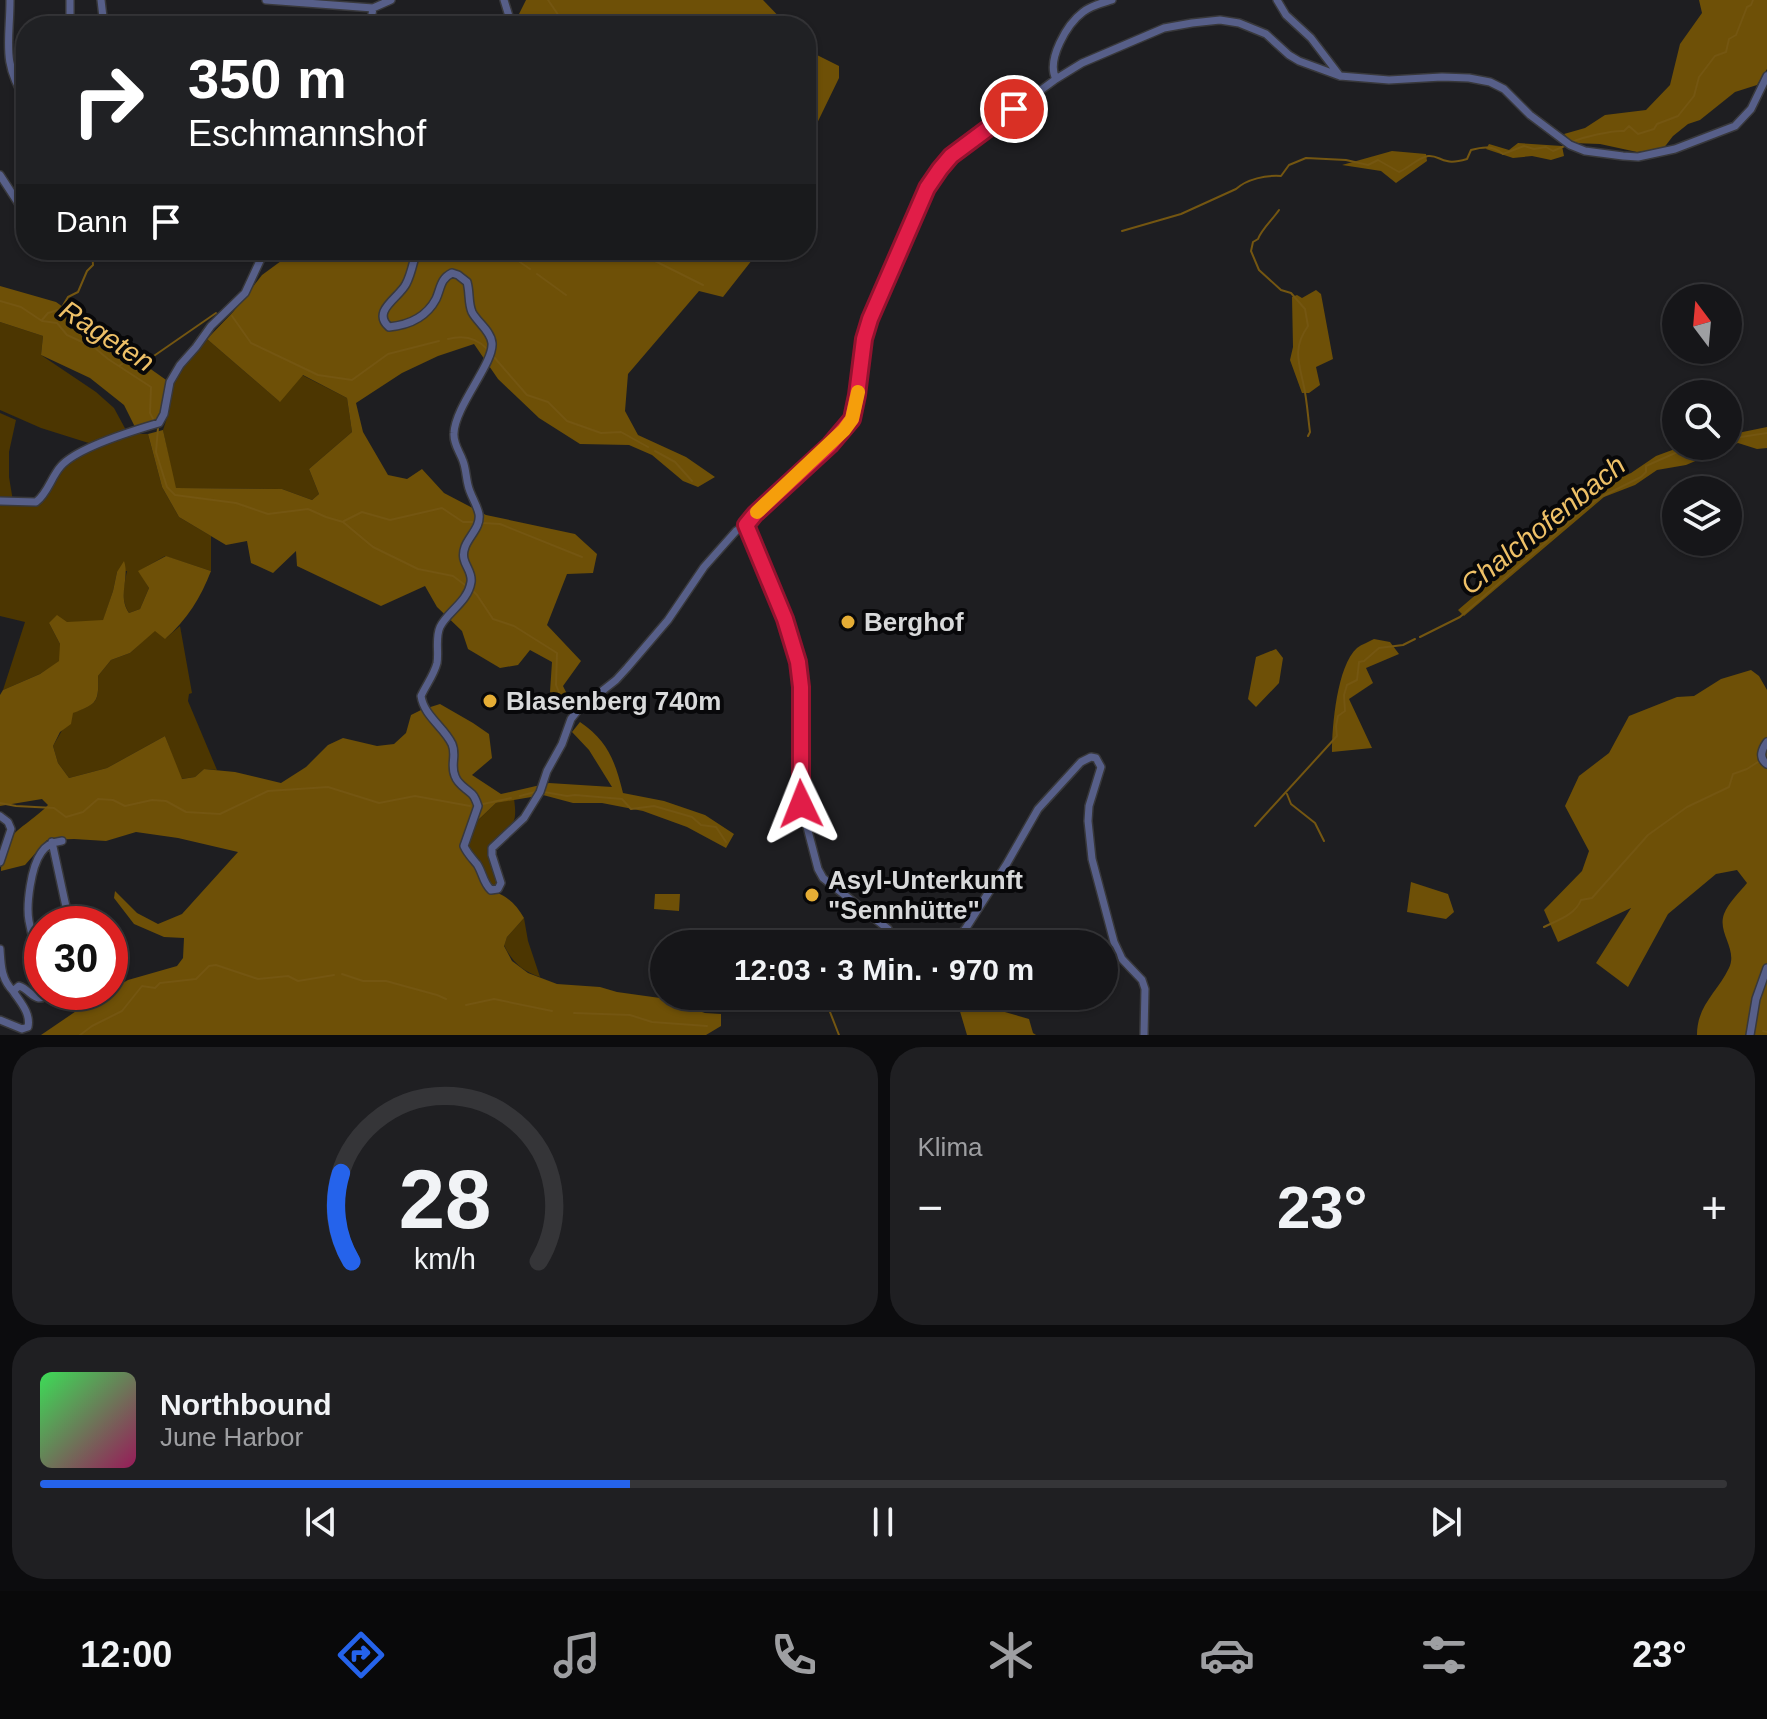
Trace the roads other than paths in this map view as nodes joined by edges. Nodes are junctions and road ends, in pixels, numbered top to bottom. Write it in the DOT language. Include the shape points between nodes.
graph roads {
  1 [pos="10,0"];
  2 [pos="266,0"];
  3 [pos="391,0"];
  4 [pos="1112,0"];
  5 [pos="1277,0"];
  6 [pos="373,8"];
  7 [pos="372,16"];
  8 [pos="1340,76"];
  9 [pos="1767,76"];
  10 [pos="1056,79"];
  11 [pos="16,81"];
  12 [pos="0,175"];
  13 [pos="16,198"];
  14 [pos="260,260"];
  15 [pos="414,260"];
  16 [pos="0,501"];
  17 [pos="746,525"];
  18 [pos="1767,742"];
  19 [pos="1767,764"];
  20 [pos="0,816"];
  21 [pos="62,841"];
  22 [pos="52,842"];
  23 [pos="0,862"];
  24 [pos="28,906"];
  25 [pos="66,906"];
  26 [pos="888,930"];
  27 [pos="964,930"];
  28 [pos="1111,930"];
  29 [pos="0,949"];
  30 [pos="1118,950"];
  31 [pos="1767,968"];
  32 [pos="24,988"];
  33 [pos="13,991"];
  34 [pos="0,1020"];
  35 [pos="1144,1035"];
  36 [pos="1750,1035"];
  1 -- 11 [label="street" via="7,51"];
  2 -- 6 [label="street"];
  3 -- 6 [label="street"];
  4 -- 10 [label="street" via="1076,18 1054,57"];
  5 -- 8 [label="street"];
  6 -- 7 [label="street"];
  8 -- 9 [label="street" via="1490,82 1568,143 1585,151 1638,157 1735,126 1751,109"];
  8 -- 10 [label="street" via="1299,61 1256,29 1220,20 1164,28"];
  10 -- 17 [label="street" via="940,169 870,319 852,419"];
  12 -- 13 [label="street"];
  14 -- 16 [label="street" via="245,293 180,365 156,424 70,459 36,502"];
  15 -- 17 [label="street" via="402,292 384,309 384,323 389,327 417,321 452,273 467,282 470,307 492,343 453,435 479,511 463,555 471,585 440,627 434,673 421,696 453,745 456,779 478,806 464,846 486,887 498,889 501,883 492,848 524,818 540,792 571,719 616,680 668,620 704,567"];
  17 -- 26 [label="street" via="798,662 801,804 818,869"];
  18 -- 19 [label="street" via="1761,756"];
  20 -- 23 [label="street" via="11,829"];
  21 -- 22 [label="street"];
  22 -- 24 [label="street" via="35,864"];
  22 -- 25 [label="street"];
  27 -- 28 [label="street" via="1038,809 1091,757 1101,767 1088,821 1092,859"];
  29 -- 33 [label="street" via="3,977"];
  30 -- 35 [label="street" via="1145,989"];
  31 -- 36 [label="street"];
  32 -- 33 [label="street"];
  33 -- 34 [label="street" via="30,1019 28,1027"];
}
